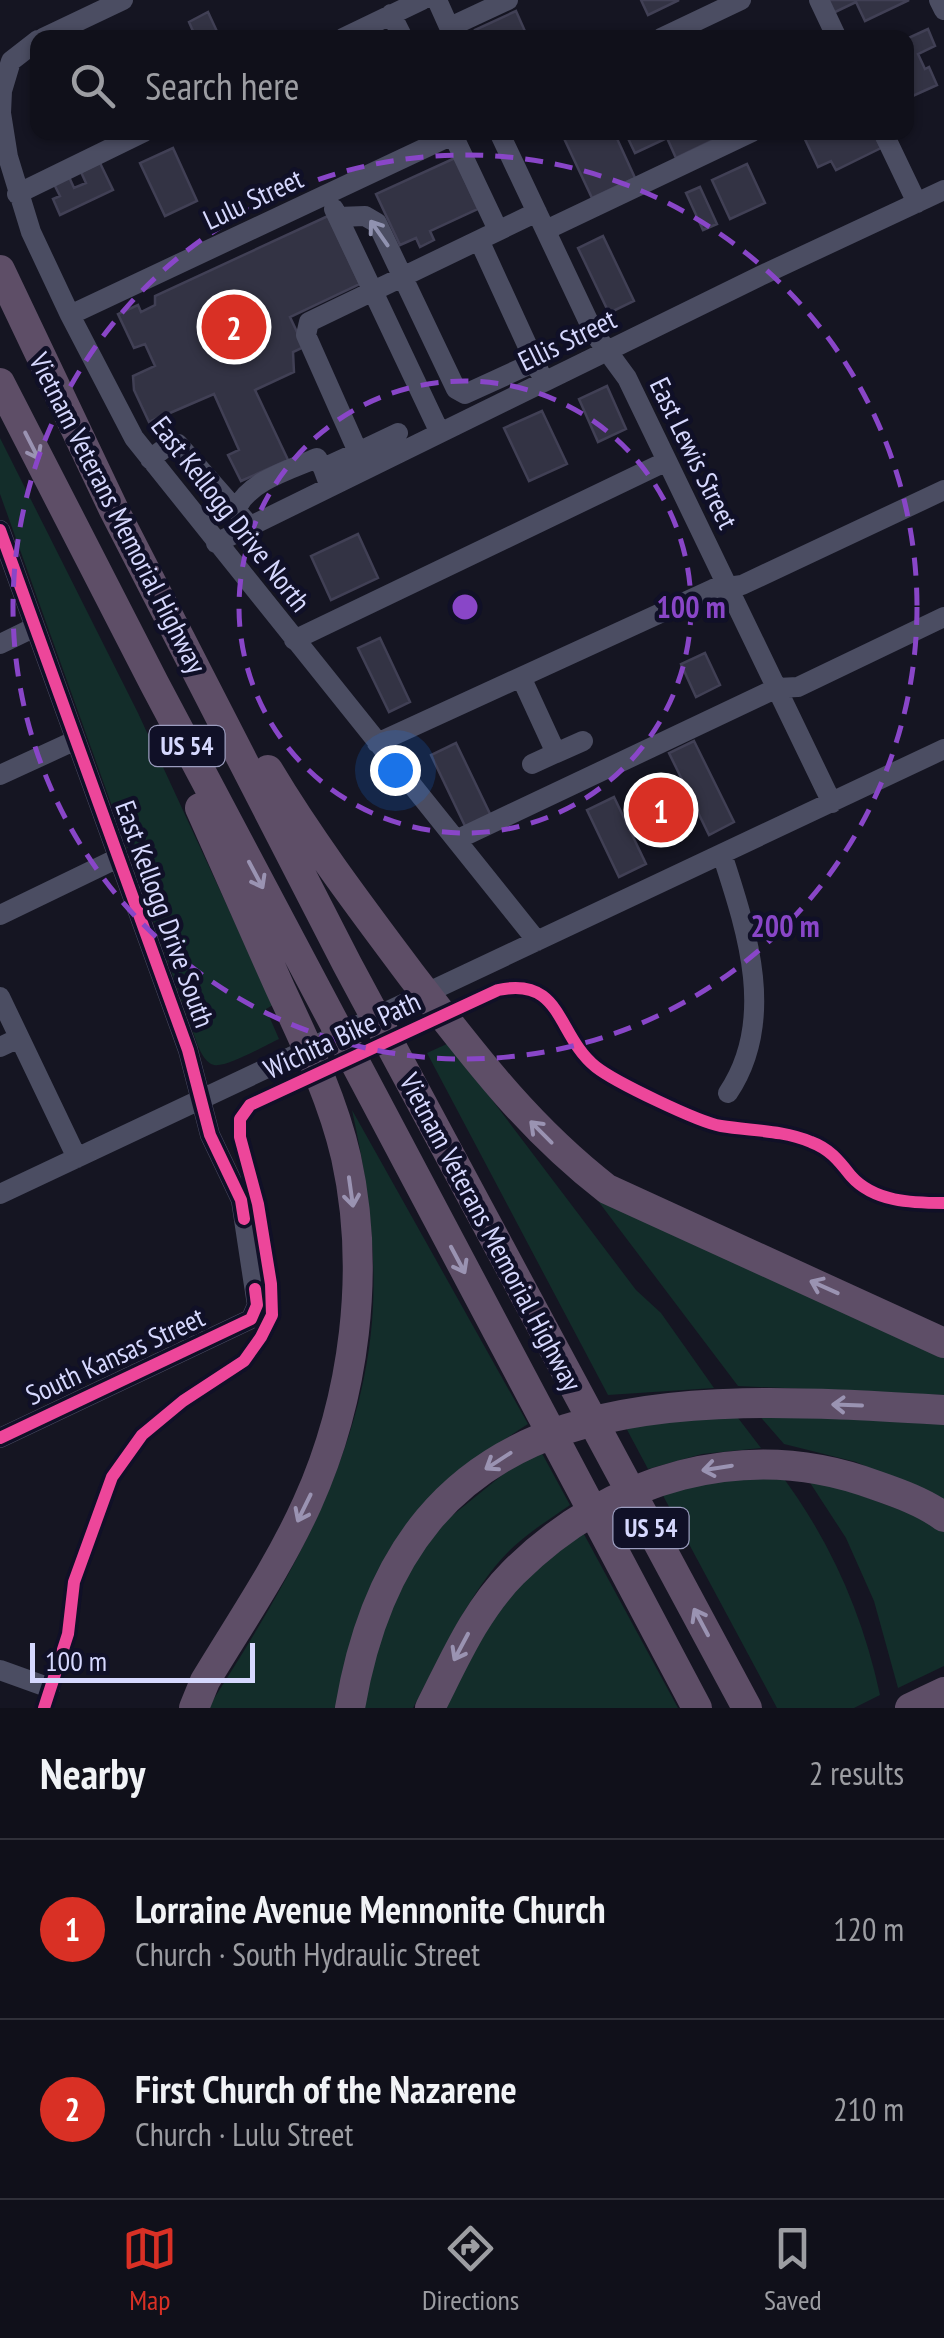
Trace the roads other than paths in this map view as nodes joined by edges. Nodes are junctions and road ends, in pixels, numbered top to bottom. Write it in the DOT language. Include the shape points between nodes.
graph roads {
  1 [pos="123,0"];
  2 [pos="422,0"];
  3 [pos="437,0"];
  4 [pos="508,0"];
  5 [pos="741,0"];
  6 [pos="818,0"];
  7 [pos="939,0"];
  8 [pos="944,10"];
  9 [pos="391,14"];
  10 [pos="59,30"];
  11 [pos="358,30"];
  12 [pos="398,30"];
  13 [pos="451,30"];
  14 [pos="456,30"];
  15 [pos="678,30"];
  16 [pos="833,30"];
  17 [pos="30,47"];
  18 [pos="128,140"];
  19 [pos="440,140"];
  20 [pos="455,140"];
  21 [pos="503,140"];
  22 [pos="733,140"];
  23 [pos="887,140"];
  24 [pos="944,190"];
  25 [pos="18,194"];
  26 [pos="327,194"];
  27 [pos="917,203"];
  28 [pos="338,218"];
  29 [pos="541,221"];
  30 [pos="489,235"];
  31 [pos="0,270"];
  32 [pos="404,276"];
  33 [pos="373,290"];
  34 [pos="70,315"];
  35 [pos="608,351"];
  36 [pos="535,362"];
  37 [pos="544,382"];
  38 [pos="0,383"];
  39 [pos="398,432"];
  40 [pos="440,433"];
  41 [pos="358,452"];
  42 [pos="150,459"];
  43 [pos="668,461"];
  44 [pos="326,478"];
  45 [pos="944,490"];
  46 [pos="237,508"];
  47 [pos="64,510"];
  48 [pos="114,510"];
  49 [pos="250,526"];
  50 [pos="0,530"];
  51 [pos="216,543"];
  52 [pos="729,587"];
  53 [pos="944,618"];
  54 [pos="35,628"];
  55 [pos="294,640"];
  56 [pos="0,644"];
  57 [pos="520,677"];
  58 [pos="777,688"];
  59 [pos="76,740"];
  60 [pos="582,741"];
  61 [pos="377,743"];
  62 [pos="944,749"];
  63 [pos="556,753"];
  64 [pos="532,764"];
  65 [pos="0,775"];
  66 [pos="832,803"];
  67 [pos="456,840"];
  68 [pos="722,854"];
  69 [pos="118,858"];
  70 [pos="0,916"];
  71 [pos="537,941"];
  72 [pos="0,998"];
  73 [pos="10,1042"];
  74 [pos="728,1093"];
  75 [pos="201,1100"];
  76 [pos="77,1158"];
  77 [pos="0,1194"];
  78 [pos="251,1320"];
  79 [pos="944,1343"];
  80 [pos="944,1410"];
  81 [pos="0,1438"];
  82 [pos="944,1517"];
  83 [pos="0,1670"];
  84 [pos="50,1688"];
  85 [pos="944,1692"];
  86 [pos="200,1695"];
  87 [pos="184,1708"];
  88 [pos="350,1708"];
  89 [pos="430,1708"];
  90 [pos="696,1708"];
  91 [pos="747,1708"];
  92 [pos="910,1708"];
  1 -- 10 [label="street"];
  2 -- 9 [label="street"];
  3 -- 13 [label="street"];
  4 -- 14 [label="street"];
  5 -- 15 [label="street"];
  6 -- 16 [label="street"];
  7 -- 8 [label="street"];
  9 -- 11 [label="street"];
  9 -- 12 [label="street"];
  17 -- 25 [label="street, East Kellogg Drive North" via="11,61 2,91"];
  18 -- 25 [label="street"];
  19 -- 26 [label="street, Lulu Street"];
  20 -- 30 [label="street"];
  21 -- 29 [label="street, East Lewis Street"];
  22 -- 29 [label="street"];
  23 -- 27 [label="street"];
  24 -- 27 [label="street, Ellis Street"];
  25 -- 34 [label="street, East Kellogg Drive North"];
  26 -- 28 [label="street"];
  26 -- 34 [label="street, Lulu Street"];
  27 -- 35 [label="street, Ellis Street"];
  32 -- 28 [label="street, one-way" via="377,223 365,216"];
  28 -- 33 [label="street"];
  29 -- 30 [label="street"];
  29 -- 35 [label="street, East Lewis Street"];
  30 -- 32 [label="street"];
  30 -- 36 [label="street"];
  31 -- 48 [label="highway, Vietnam Veterans Memorial Highway / US 54"];
  32 -- 33 [label="street"];
  32 -- 36 [label="street" via="456,390 465,394"];
  33 -- 40 [label="street"];
  33 -- 41 [label="street" via="309,322 306,335"];
  34 -- 42 [label="street, East Kellogg Drive North"];
  35 -- 37 [label="street, Ellis Street"];
  35 -- 43 [label="street, East Lewis Street"];
  36 -- 37 [label="street"];
  37 -- 40 [label="street, Ellis Street"];
  38 -- 47 [label="highway, Vietnam Veterans Memorial Highway / US 54, one-way"];
  39 -- 41 [label="street"];
  40 -- 44 [label="street, Ellis Street"];
  41 -- 44 [label="street"];
  42 -- 46 [label="street" via="178,444"];
  42 -- 51 [label="street, East Kellogg Drive North"];
  43 -- 52 [label="street, East Lewis Street"];
  43 -- 55 [label="street"];
  44 -- 46 [label="street" via="317,458 248,491"];
  44 -- 49 [label="street, Ellis Street"];
  45 -- 52 [label="street"];
  46 -- 49 [label="street"];
  47 -- 86 [label="highway, one-way" via="328,1097 346,1157 357,1237 347,1374 308,1504"];
  47 -- 90 [label="highway, Vietnam Veterans Memorial Highway / US 54, one-way"];
  79 -- 48 [label="highway, one-way" via="607,1189 535,1128 384,939 284,796"];
  91 -- 48 [label="highway, Vietnam Veterans Memorial Highway / US 54, one-way" via="347,964"];
  49 -- 51 [label="street, Ellis Street"];
  50 -- 54 [label="street, East Kellogg Drive South"];
  51 -- 55 [label="street, East Kellogg Drive North"];
  52 -- 57 [label="street"];
  52 -- 58 [label="street, East Lewis Street"];
  53 -- 58 [label="street" via="798,687"];
  54 -- 56 [label="street"];
  54 -- 59 [label="street, East Kellogg Drive South"];
  55 -- 61 [label="street, East Kellogg Drive North"];
  57 -- 61 [label="street"];
  57 -- 63 [label="street"];
  58 -- 66 [label="street, East Lewis Street"];
  58 -- 67 [label="street"];
  59 -- 65 [label="street"];
  59 -- 69 [label="street, East Kellogg Drive South"];
  60 -- 63 [label="street"];
  61 -- 67 [label="street, East Kellogg Drive North"];
  62 -- 66 [label="street"];
  63 -- 64 [label="street"];
  66 -- 68 [label="street"];
  67 -- 71 [label="street, East Kellogg Drive North"];
  68 -- 71 [label="street"];
  68 -- 74 [label="street" via="754,974 748,1056"];
  69 -- 70 [label="street"];
  69 -- 75 [label="street, East Kellogg Drive South"];
  71 -- 75 [label="street"];
  72 -- 73 [label="street"];
  73 -- 76 [label="street"];
  75 -- 76 [label="street"];
  75 -- 78 [label="street, East Kellogg Drive South" via="241,1200 257,1304"];
  76 -- 77 [label="street"];
  78 -- 81 [label="street, South Kansas Street"];
  80 -- 88 [label="highway, one-way" via="689,1404 607,1416 531,1440 447,1499 411,1546 359,1654"];
  82 -- 89 [label="highway, one-way" via="851,1476 802,1465 709,1468 627,1492 549,1540 511,1575 476,1620"];
  83 -- 84 [label="street"];
  85 -- 92 [label="highway"];
  86 -- 87 [label="highway"];
}
